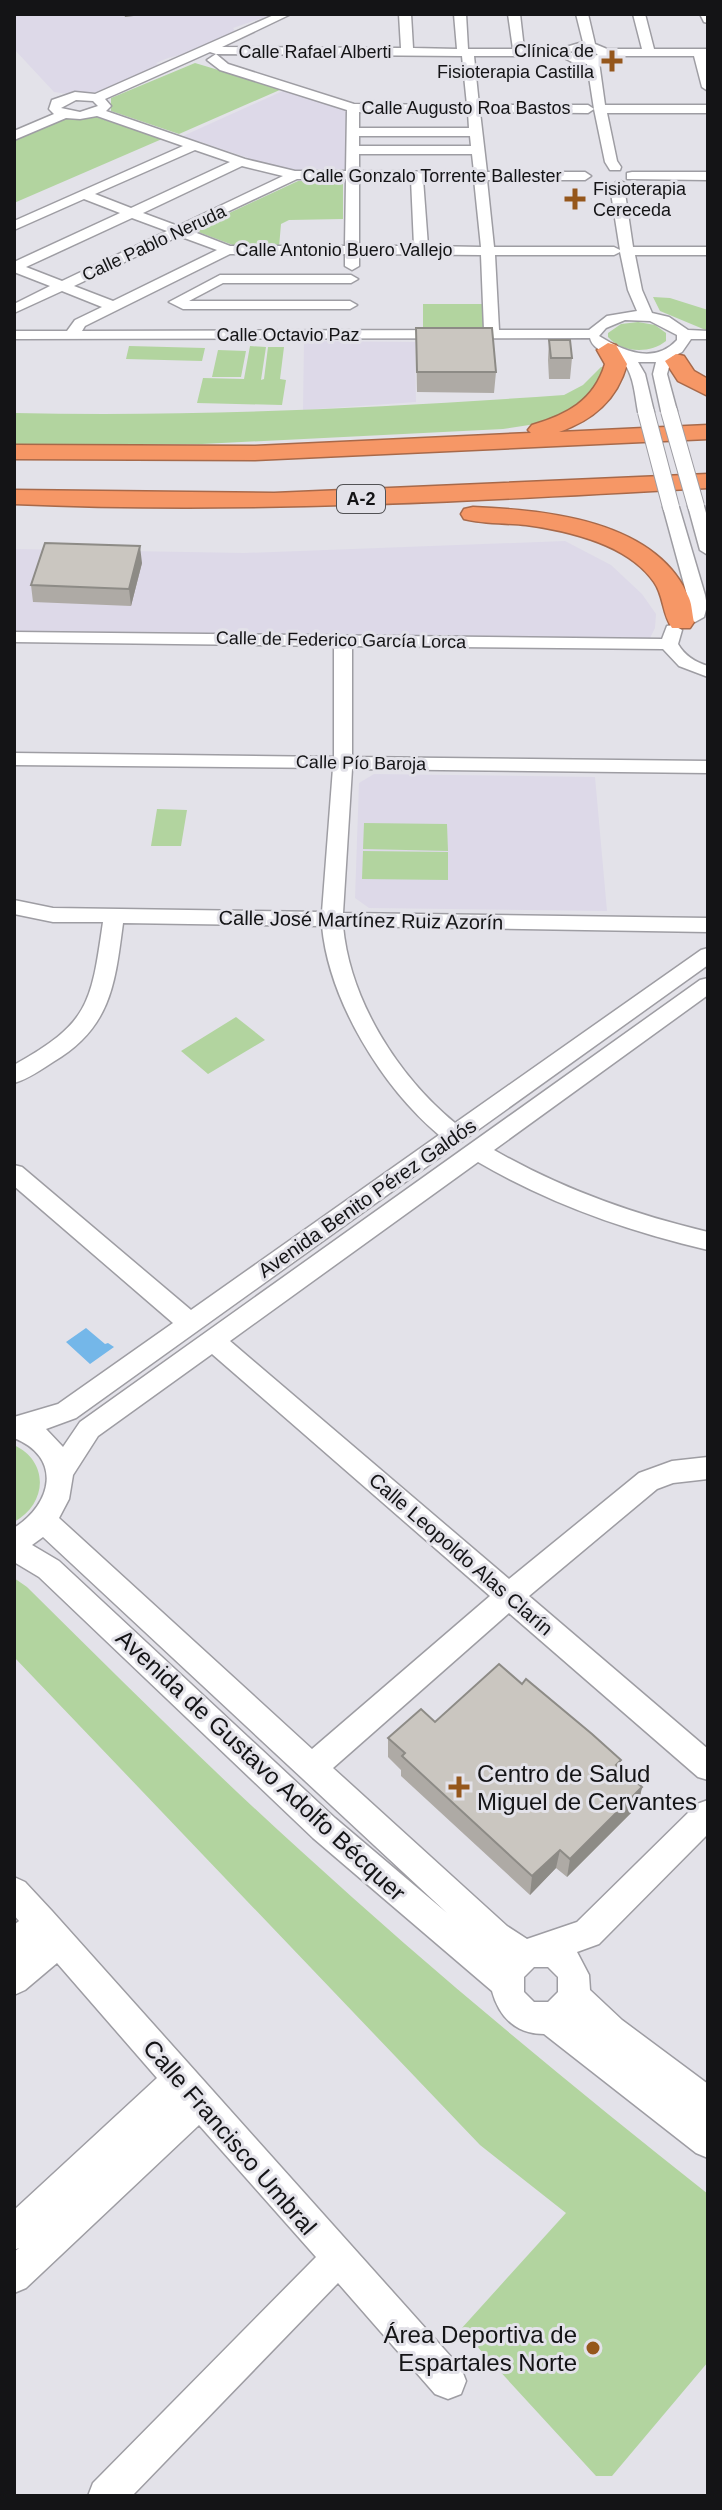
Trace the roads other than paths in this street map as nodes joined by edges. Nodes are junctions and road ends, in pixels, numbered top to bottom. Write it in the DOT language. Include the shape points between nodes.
graph roads {
  1 [pos="285,14"];
  2 [pos="405,14"];
  3 [pos="460,14"];
  4 [pos="514,14"];
  5 [pos="571,14"];
  6 [pos="582,14"];
  7 [pos="639,14"];
  8 [pos="706,14"];
  9 [pos="708,20"];
  10 [pos="590,46"];
  11 [pos="568,49"];
  12 [pos="217,51"];
  13 [pos="649,52"];
  14 [pos="407,53"];
  15 [pos="466,53"];
  16 [pos="519,53"];
  17 [pos="704,53"];
  18 [pos="599,56"];
  19 [pos="577,60"];
  20 [pos="708,87"];
  21 [pos="98,105"];
  22 [pos="353,108"];
  23 [pos="475,108"];
  24 [pos="594,109"];
  25 [pos="708,109"];
  26 [pos="64,114"];
  27 [pos="352,132"];
  28 [pos="476,132"];
  29 [pos="14,136"];
  30 [pos="193,146"];
  31 [pos="352,150"];
  32 [pos="477,150"];
  33 [pos="241,162"];
  34 [pos="615,167"];
  35 [pos="598,168"];
  36 [pos="295,175"];
  37 [pos="352,176"];
  38 [pos="478,176"];
  39 [pos="585,176"];
  40 [pos="708,176"];
  41 [pos="417,180"];
  42 [pos="626,180"];
  43 [pos="605,193"];
  44 [pos="85,195"];
  45 [pos="130,213"];
  46 [pos="14,226"];
  47 [pos="180,231"];
  48 [pos="228,250"];
  49 [pos="421,250"];
  50 [pos="488,250"];
  51 [pos="353,251"];
  52 [pos="621,251"];
  53 [pos="708,251"];
  54 [pos="14,267"];
  55 [pos="351,279"];
  56 [pos="63,286"];
  57 [pos="638,298"];
  58 [pos="350,305"];
  59 [pos="112,306"];
  60 [pos="14,309"];
  61 [pos="624,313"];
  62 [pos="647,317"];
  63 [pos="14,335"];
  64 [pos="71,335"];
  65 [pos="350,335"];
  66 [pos="492,335"];
  67 [pos="570,336"];
  68 [pos="688,344"];
  69 [pos="607,347"];
  70 [pos="708,389"];
  71 [pos="708,432"];
  72 [pos="375,448"];
  73 [pos="14,452"];
  74 [pos="708,457"];
  75 [pos="633,460"];
  76 [pos="14,470"];
  77 [pos="338,473"];
  78 [pos="708,481"];
  79 [pos="14,497"];
  80 [pos="702,502"];
  81 [pos="14,513"];
  82 [pos="304,517"];
  83 [pos="708,550"];
  84 [pos="688,624"];
  85 [pos="14,637"];
  86 [pos="343,640"];
  87 [pos="708,672"];
  88 [pos="14,759"];
  89 [pos="343,763"];
  90 [pos="708,767"];
  91 [pos="14,907"];
  92 [pos="114,916"];
  93 [pos="332,919"];
  94 [pos="708,922"];
  95 [pos="708,955"];
  96 [pos="708,985"];
  97 [pos="14,1075"];
  98 [pos="456,1136"];
  99 [pos="478,1151"];
  100 [pos="14,1173"];
  101 [pos="708,1241"];
  102 [pos="190,1323"];
  103 [pos="213,1341"];
  104 [pos="17,1428"];
  105 [pos="708,1468"];
  106 [pos="61,1471"];
  107 [pos="44,1521"];
  108 [pos="14,1545"];
  109 [pos="510,1595"];
  110 [pos="708,1767"];
  111 [pos="311,1768"];
  112 [pos="708,1814"];
  113 [pos="14,1892"];
  114 [pos="50,1932"];
  115 [pos="588,1933"];
  116 [pos="14,1945"];
  117 [pos="532,1953"];
  118 [pos="14,1979"];
  119 [pos="507,1983"];
  120 [pos="574,1988"];
  121 [pos="549,2018"];
  122 [pos="190,2091"];
  123 [pos="708,2104"];
  124 [pos="708,2141"];
  125 [pos="14,2233"];
  126 [pos="337,2260"];
  127 [pos="14,2276"];
  128 [pos="448,2381"];
  129 [pos="106,2496"];
  1 -- 12 [label="street"];
  2 -- 14 [label="street, Calle Rafael Alberti"];
  3 -- 15 [label="street"];
  4 -- 16 [label="street"];
  5 -- 11 [label="street" via="576,41"];
  6 -- 10 [label="street"];
  7 -- 13 [label="street"];
  8 -- 9 [label="street"];
  10 -- 11 [label="street, Calle Rafael Alberti"];
  10 -- 18 [label="street"];
  11 -- 16 [label="street, Calle Rafael Alberti"];
  11 -- 19 [label="street"];
  12 -- 14 [label="street, Calle Rafael Alberti"];
  12 -- 21 [label="street" via="184,60"];
  12 -- 22 [label="street, Calle Augusto Roa Bastos" via="213,60 224,67"];
  13 -- 17 [label="street"];
  13 -- 18 [label="street"];
  14 -- 15 [label="street, Calle Rafael Alberti"];
  15 -- 16 [label="street, Calle Rafael Alberti"];
  15 -- 23 [label="street"];
  17 -- 20 [label="street"];
  18 -- 19 [label="street"];
  18 -- 24 [label="street" via="593,75"];
  19 -- 24 [label="street"];
  21 -- 26 [label="street"];
  21 -- 26 [label="street" via="75,96 61,100 55,109"];
  21 -- 30 [label="street, Calle Gonzalo Torrente Ballester"];
  22 -- 23 [label="street, Calle Augusto Roa Bastos"];
  22 -- 27 [label="street"];
  23 -- 24 [label="street, Calle Augusto Roa Bastos"];
  23 -- 28 [label="street"];
  24 -- 25 [label="street, Calle Augusto Roa Bastos"];
  24 -- 34 [label="street"];
  24 -- 35 [label="street"];
  26 -- 29 [label="street"];
  27 -- 28 [label="street"];
  27 -- 31 [label="street"];
  28 -- 32 [label="street"];
  30 -- 33 [label="street, Calle Gonzalo Torrente Ballester"];
  30 -- 44 [label="street"];
  31 -- 32 [label="street"];
  31 -- 37 [label="street"];
  32 -- 38 [label="street"];
  33 -- 36 [label="street, Calle Gonzalo Torrente Ballester"];
  33 -- 45 [label="street"];
  34 -- 35 [label="street"];
  34 -- 42 [label="street"];
  35 -- 39 [label="street"];
  36 -- 37 [label="street, Calle Gonzalo Torrente Ballester"];
  36 -- 47 [label="street, Calle Pablo Neruda"];
  37 -- 38 [label="street, Calle Gonzalo Torrente Ballester"];
  37 -- 51 [label="street"];
  38 -- 39 [label="street, Calle Gonzalo Torrente Ballester"];
  38 -- 50 [label="street"];
  39 -- 42 [label="street, Calle Gonzalo Torrente Ballester" via="601,185"];
  40 -- 42 [label="street"];
  41 -- 49 [label="street"];
  42 -- 52 [label="street" via="618,193"];
  43 -- 52 [label="street"];
  44 -- 45 [label="street, Calle Antonio Buero Vallejo"];
  44 -- 46 [label="street"];
  45 -- 47 [label="street, Calle Antonio Buero Vallejo"];
  45 -- 54 [label="street"];
  47 -- 48 [label="street, Calle Antonio Buero Vallejo"];
  47 -- 56 [label="street, Calle Pablo Neruda"];
  48 -- 51 [label="street, Calle Antonio Buero Vallejo"];
  48 -- 59 [label="street"];
  49 -- 50 [label="street, Calle Antonio Buero Vallejo"];
  49 -- 51 [label="street, Calle Antonio Buero Vallejo"];
  50 -- 52 [label="street, Calle Antonio Buero Vallejo"];
  50 -- 66 [label="street"];
  51 -- 55 [label="street"];
  52 -- 53 [label="street, Calle Antonio Buero Vallejo"];
  52 -- 57 [label="street"];
  52 -- 61 [label="street"];
  54 -- 56 [label="street"];
  55 -- 58 [label="street"];
  55 -- 58 [label="street" via="220,279 176,302"];
  56 -- 59 [label="street"];
  56 -- 60 [label="street, Calle Pablo Neruda"];
  57 -- 62 [label="street"];
  57 -- 68 [label="street"];
  58 -- 65 [label="street"];
  59 -- 64 [label="street" via="80,323"];
  61 -- 62 [label="street"];
  61 -- 67 [label="street"];
  61 -- 69 [label="street" via="602,324"];
  62 -- 68 [label="street" via="668,322"];
  63 -- 64 [label="street, Calle Octavio Paz"];
  64 -- 65 [label="street, Calle Octavio Paz"];
  65 -- 66 [label="street, Calle Octavio Paz"];
  66 -- 67 [label="street, Calle Octavio Paz"];
  67 -- 69 [label="street, Calle Octavio Paz"];
  67 -- 69 [label="street"];
  68 -- 69 [label="street, Calle Octavio Paz"];
  68 -- 70 [label="highway" via="686,376"];
  68 -- 80 [label="street, bridge" via="660,374"];
  69 -- 72 [label="highway" via="616,364 606,392 557,426"];
  69 -- 84 [label="street, bridge" via="638,374 696,593 698,606"];
  71 -- 72 [label="highway"];
  72 -- 73 [label="highway"];
  74 -- 75 [label="highway"];
  76 -- 77 [label="highway, A-2"];
  78 -- 79 [label="highway, A-2" via="185,503"];
  80 -- 82 [label="highway"];
  80 -- 83 [label="street"];
  81 -- 82 [label="highway"];
  82 -- 84 [label="highway" via="509,514 588,529 648,562 675,596"];
  84 -- 86 [label="street, Calle de Federico García Lorca"];
  84 -- 87 [label="street" via="682,662"];
  85 -- 86 [label="street, Calle de Federico García Lorca"];
  86 -- 89 [label="street"];
  88 -- 89 [label="street, Calle Pío Baroja"];
  89 -- 90 [label="street, Calle Pío Baroja"];
  89 -- 93 [label="street"];
  91 -- 92 [label="street, Calle José Martínez Ruiz Azorín" via="53,915"];
  92 -- 93 [label="street, Calle José Martínez Ruiz Azorín"];
  92 -- 97 [label="street" via="102,991 93,1013 78,1033"];
  93 -- 94 [label="street, Calle José Martínez Ruiz Azorín"];
  93 -- 98 [label="street" via="335,951 357,1009 397,1080"];
  95 -- 98 [label="street, Avenida Benito Pérez Galdós"];
  96 -- 99 [label="street, Avenida Benito Pérez Galdós"];
  98 -- 102 [label="street, Avenida Benito Pérez Galdós"];
  99 -- 101 [label="street" via="562,1198 632,1223"];
  99 -- 103 [label="street, Avenida Benito Pérez Galdós"];
  100 -- 102 [label="street"];
  102 -- 104 [label="street, Avenida Benito Pérez Galdós" via="67,1411"];
  103 -- 106 [label="street, Avenida Benito Pérez Galdós" via="89,1429"];
  103 -- 109 [label="street, Calle Leopoldo Alas Clarín"];
  104 -- 106 [label="street" via="40,1439"];
  105 -- 109 [label="street" via="648,1481"];
  106 -- 107 [label="street" via="54,1508"];
  107 -- 108 [label="street"];
  107 -- 111 [label="street, Avenida de Gustavo Adolfo Bécquer"];
  108 -- 119 [label="street, Avenida de Gustavo Adolfo Bécquer" via="49,1569 324,1828"];
  109 -- 110 [label="street, Calle Leopoldo Alas Clarín"];
  109 -- 111 [label="street"];
  111 -- 117 [label="street, Avenida de Gustavo Adolfo Bécquer" via="496,1937"];
  112 -- 115 [label="street"];
  113 -- 114 [label="street, Calle Francisco Umbral"];
  114 -- 116 [label="street"];
  114 -- 118 [label="street"];
  114 -- 122 [label="street, Calle Francisco Umbral"];
  115 -- 117 [label="street"];
  115 -- 120 [label="street"];
  117 -- 119 [label="street" via="512,1967"];
  117 -- 120 [label="street" via="562,1959"];
  119 -- 121 [label="street" via="520,2010"];
  120 -- 121 [label="street" via="565,2010"];
  120 -- 123 [label="street" via="611,2031"];
  121 -- 124 [label="street"];
  122 -- 125 [label="street"];
  122 -- 126 [label="street, Calle Francisco Umbral"];
  122 -- 127 [label="street"];
  126 -- 128 [label="street, Calle Francisco Umbral"];
  126 -- 129 [label="street"];
}
